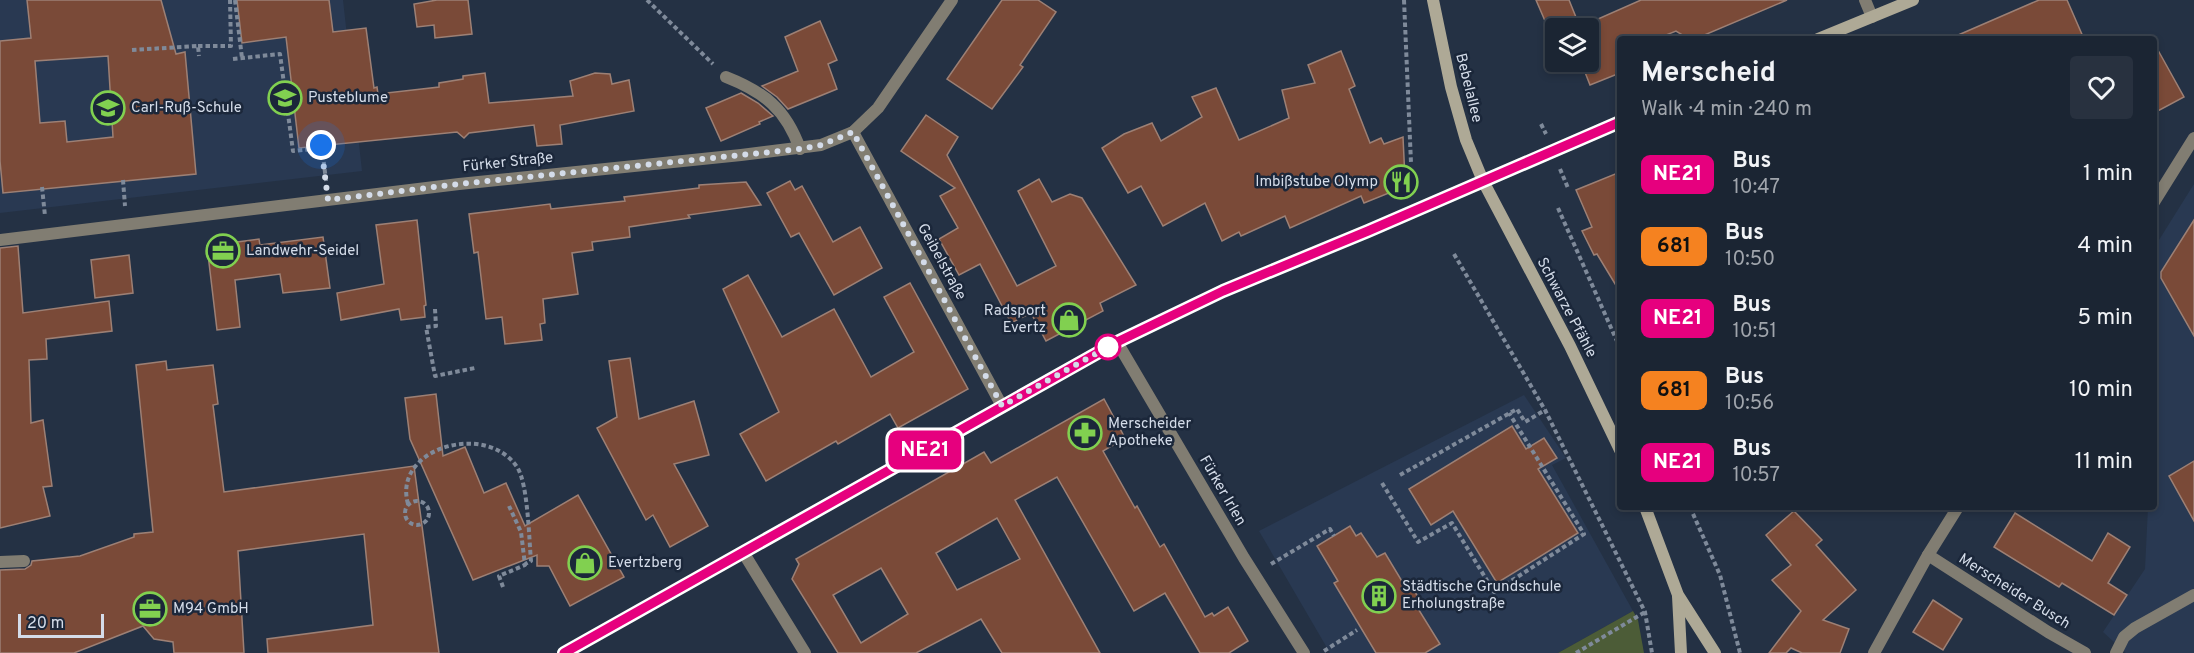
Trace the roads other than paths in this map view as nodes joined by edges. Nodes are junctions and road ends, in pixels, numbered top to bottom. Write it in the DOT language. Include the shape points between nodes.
graph roads {
  1 [pos="952,0"];
  2 [pos="1433,0"];
  3 [pos="1865,0"];
  4 [pos="1913,0"];
  5 [pos="1872,16"];
  6 [pos="1825,36"];
  7 [pos="726,77"];
  8 [pos="1617,123"];
  9 [pos="853,132"];
  10 [pos="2194,138"];
  11 [pos="800,149"];
  12 [pos="1483,181"];
  13 [pos="2157,197"];
  14 [pos="0,240"];
  15 [pos="1117,342"];
  16 [pos="1002,406"];
  17 [pos="1617,444"];
  18 [pos="1645,510"];
  19 [pos="1956,510"];
  20 [pos="743,552"];
  21 [pos="1928,555"];
  22 [pos="24,561"];
  23 [pos="0,562"];
  24 [pos="1678,595"];
  25 [pos="2194,595"];
  26 [pos="564,653"];
  27 [pos="805,653"];
  28 [pos="1304,653"];
  29 [pos="1681,653"];
  30 [pos="1715,653"];
  31 [pos="1874,653"];
  32 [pos="2085,653"];
  33 [pos="2116,653"];
  1 -- 9 [label="street, Fürker Straße" via="879,108"];
  2 -- 12 [label="main road, Bebelallee" via="1454,97"];
  3 -- 5 [label="street"];
  4 -- 5 [label="main road"];
  5 -- 6 [label="main road"];
  7 -- 11 [label="street" via="771,100 786,118"];
  8 -- 12 [label="main road"];
  9 -- 11 [label="street, Fürker Straße"];
  9 -- 16 [label="street, Geibelstraße"];
  10 -- 13 [label="street"];
  11 -- 14 [label="street, Fürker Straße" via="470,182"];
  12 -- 15 [label="main road" via="1223,291"];
  12 -- 17 [label="main road, Schwarze Pfähle"];
  15 -- 16 [label="main road"];
  15 -- 28 [label="street, Fürker Irlen"];
  16 -- 20 [label="main road"];
  18 -- 24 [label="main road"];
  19 -- 21 [label="street"];
  20 -- 26 [label="main road"];
  20 -- 27 [label="street"];
  21 -- 31 [label="street"];
  21 -- 32 [label="street, Merscheider Busch"];
  22 -- 23 [label="street"];
  24 -- 29 [label="main road"];
  24 -- 30 [label="main road"];
  25 -- 33 [label="street" via="2135,628 2124,637"];
}
